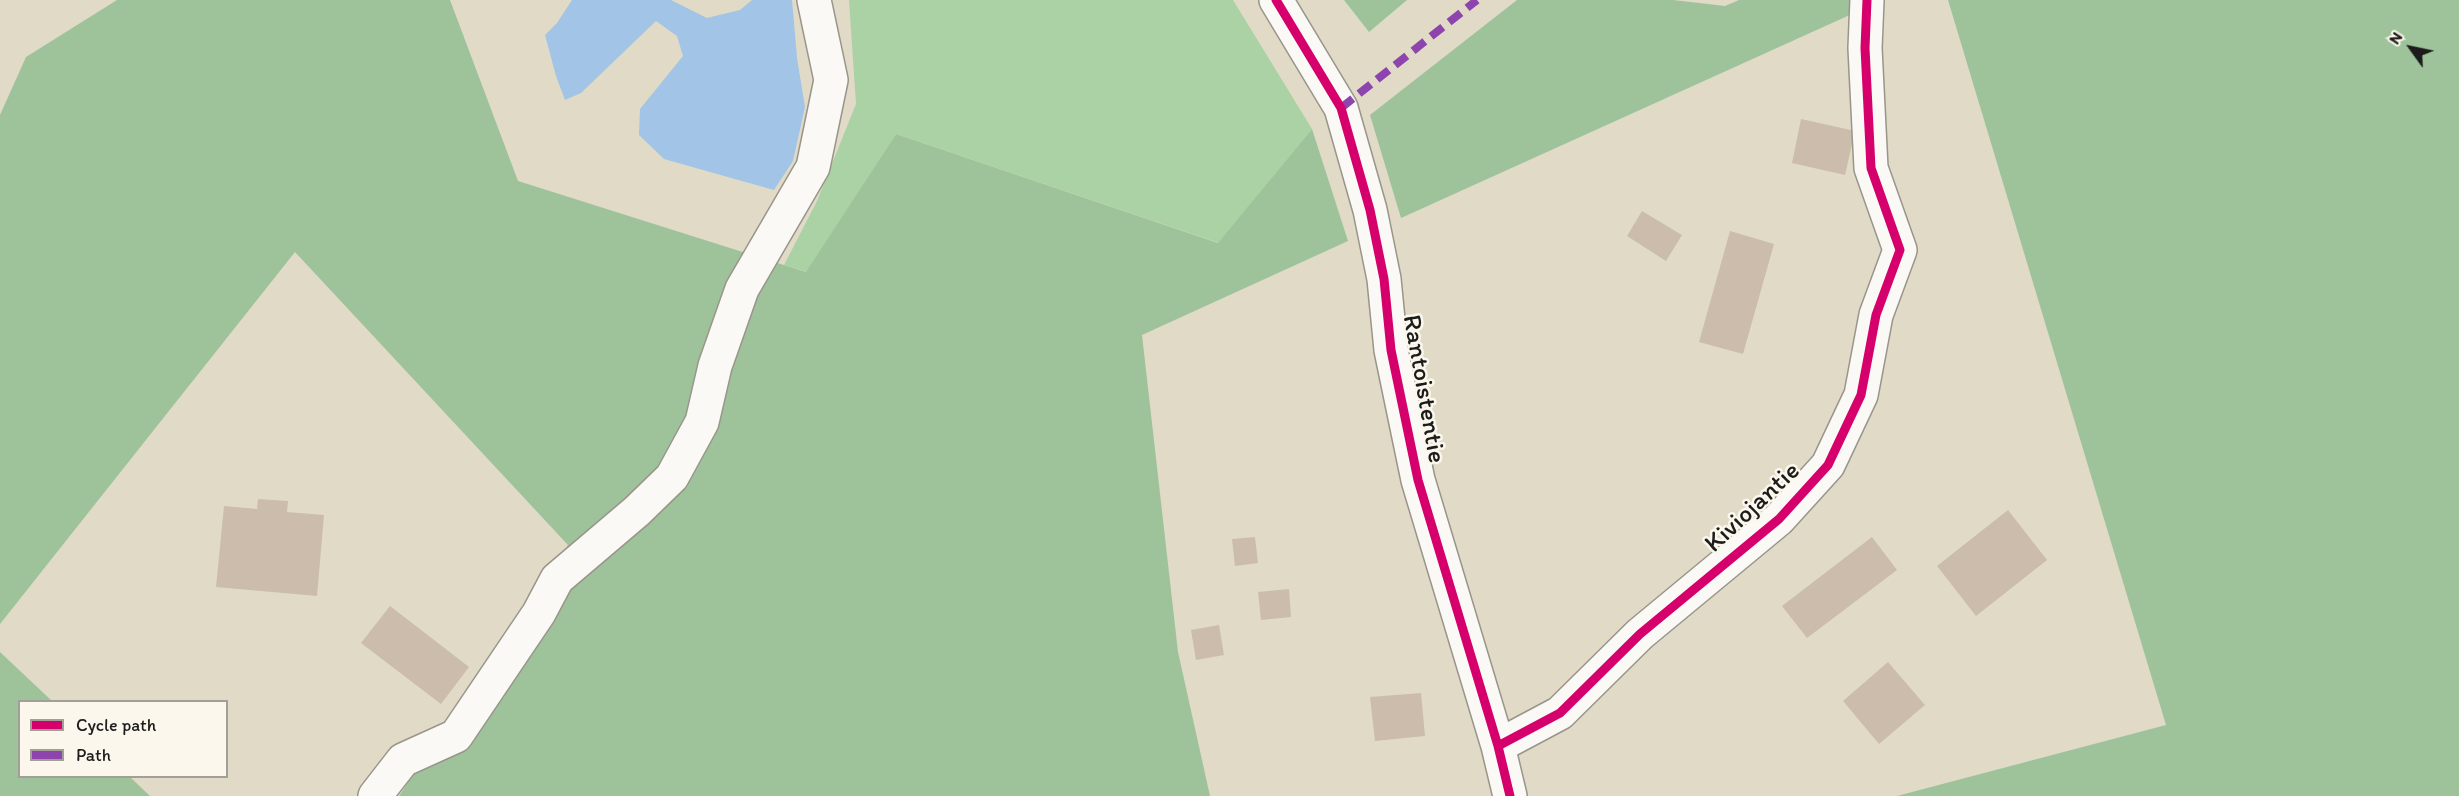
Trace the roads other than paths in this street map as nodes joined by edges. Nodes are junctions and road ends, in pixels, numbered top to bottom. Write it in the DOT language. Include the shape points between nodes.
graph roads {
  1 [pos="814,0"];
  2 [pos="1275,0"];
  3 [pos="1867,0"];
  4 [pos="1498,746"];
  5 [pos="375,796"];
  6 [pos="1510,796"];
  1 -- 5 [label="street" via="831,80 813,167 742,289 715,366 702,422 672,477 557,579 456,736 403,760"];
  2 -- 4 [label="street, Rantoistentie" via="1341,108 1370,210 1384,279 1391,350 1418,480"];
  3 -- 4 [label="street, Kiviojantie" via="1865,48 1871,168 1900,250 1876,315 1861,395 1828,465 1779,519 1640,634 1560,712"];
  4 -- 6 [label="street, Rantoistentie"];
}
